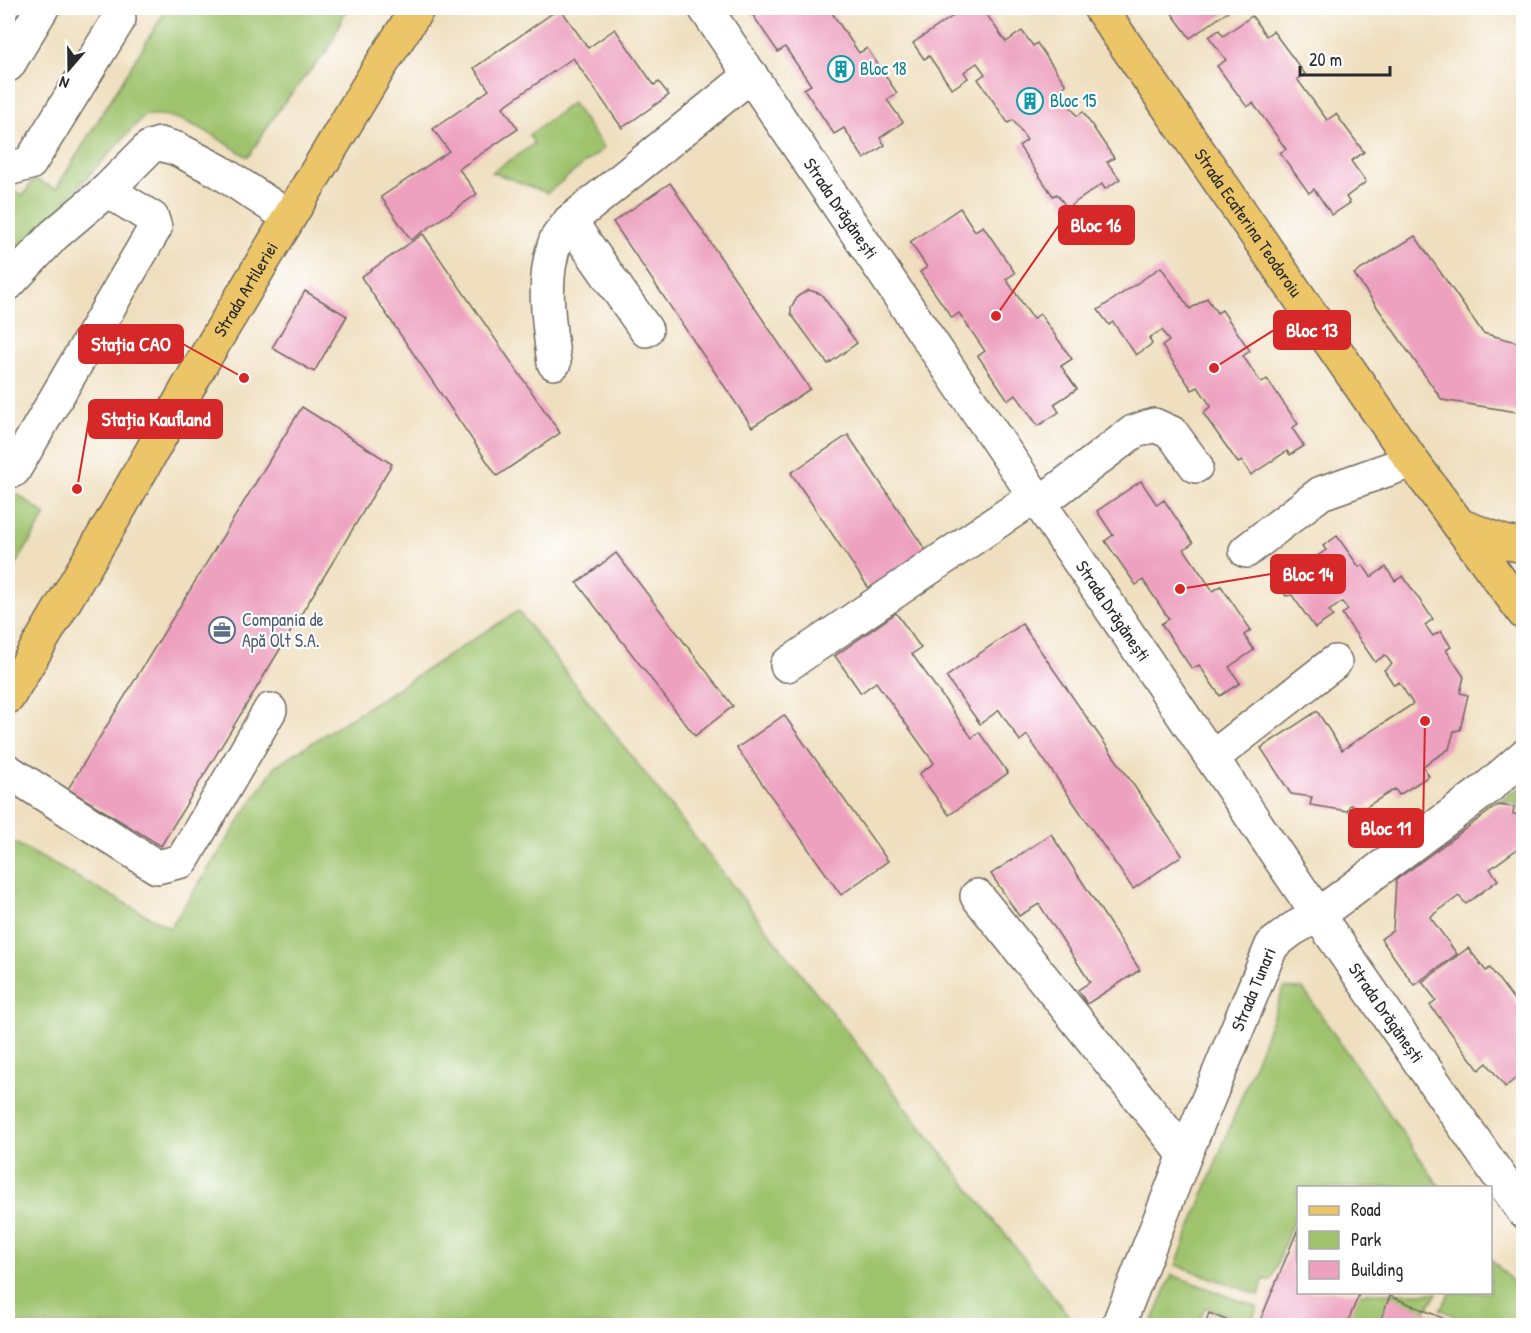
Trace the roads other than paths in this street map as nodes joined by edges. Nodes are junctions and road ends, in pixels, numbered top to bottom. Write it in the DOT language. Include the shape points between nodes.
graph roads {
  1 [pos="42,8"];
  2 [pos="117,8"];
  3 [pos="417,8"];
  4 [pos="705,8"];
  5 [pos="1100,8"];
  6 [pos="8,65"];
  7 [pos="751,75"];
  8 [pos="8,169"];
  9 [pos="107,190"];
  10 [pos="289,217"];
  11 [pos="570,221"];
  12 [pos="8,284"];
  13 [pos="646,330"];
  14 [pos="554,363"];
  15 [pos="1412,461"];
  16 [pos="1196,466"];
  17 [pos="14,470"];
  18 [pos="1037,500"];
  19 [pos="1459,525"];
  20 [pos="1524,546"];
  21 [pos="1246,551"];
  22 [pos="1524,613"];
  23 [pos="1335,662"];
  24 [pos="787,665"];
  25 [pos="8,697"];
  26 [pos="270,710"];
  27 [pos="1524,756"];
  28 [pos="1212,758"];
  29 [pos="8,771"];
  30 [pos="977,896"];
  31 [pos="1318,915"];
  32 [pos="1185,1155"];
  33 [pos="1512,1169"];
  34 [pos="1524,1212"];
  35 [pos="1118,1326"];
  1 -- 6 [label="street"];
  2 -- 8 [label="street" via="119,19 30,163"];
  3 -- 10 [label="main road, Strada Artileriei"];
  4 -- 7 [label="street, Strada Drăgănești"];
  5 -- 15 [label="main road, Strada Ecaterina Teodoroiu"];
  7 -- 11 [label="street"];
  7 -- 18 [label="street, Strada Drăgănești"];
  9 -- 10 [label="street" via="150,147 160,144 219,171"];
  9 -- 12 [label="street" via="54,235"];
  9 -- 17 [label="street" via="152,218 155,228"];
  10 -- 25 [label="main road, Strada Artileriei"];
  11 -- 13 [label="street"];
  11 -- 14 [label="street" via="556,239 549,270 547,311"];
  15 -- 19 [label="main road, Strada Ecaterina Teodoroiu"];
  15 -- 21 [label="street" via="1321,493"];
  16 -- 18 [label="street" via="1172,433 1154,425 1133,432"];
  18 -- 24 [label="street"];
  18 -- 28 [label="street, Strada Drăgănești"];
  19 -- 20 [label="main road"];
  19 -- 22 [label="main road, Strada Ecaterina Teodoroiu"];
  23 -- 28 [label="street"];
  26 -- 29 [label="street" via="182,861 157,867"];
  27 -- 31 [label="street, Strada Tunari" via="1485,790"];
  28 -- 31 [label="street, Strada Drăgănești"];
  30 -- 32 [label="street"];
  31 -- 32 [label="street, Strada Tunari" via="1272,945"];
  31 -- 33 [label="street, Strada Drăgănești"];
  32 -- 35 [label="street, Strada Tunari"];
  33 -- 34 [label="street, Strada Drăgănești"];
}
